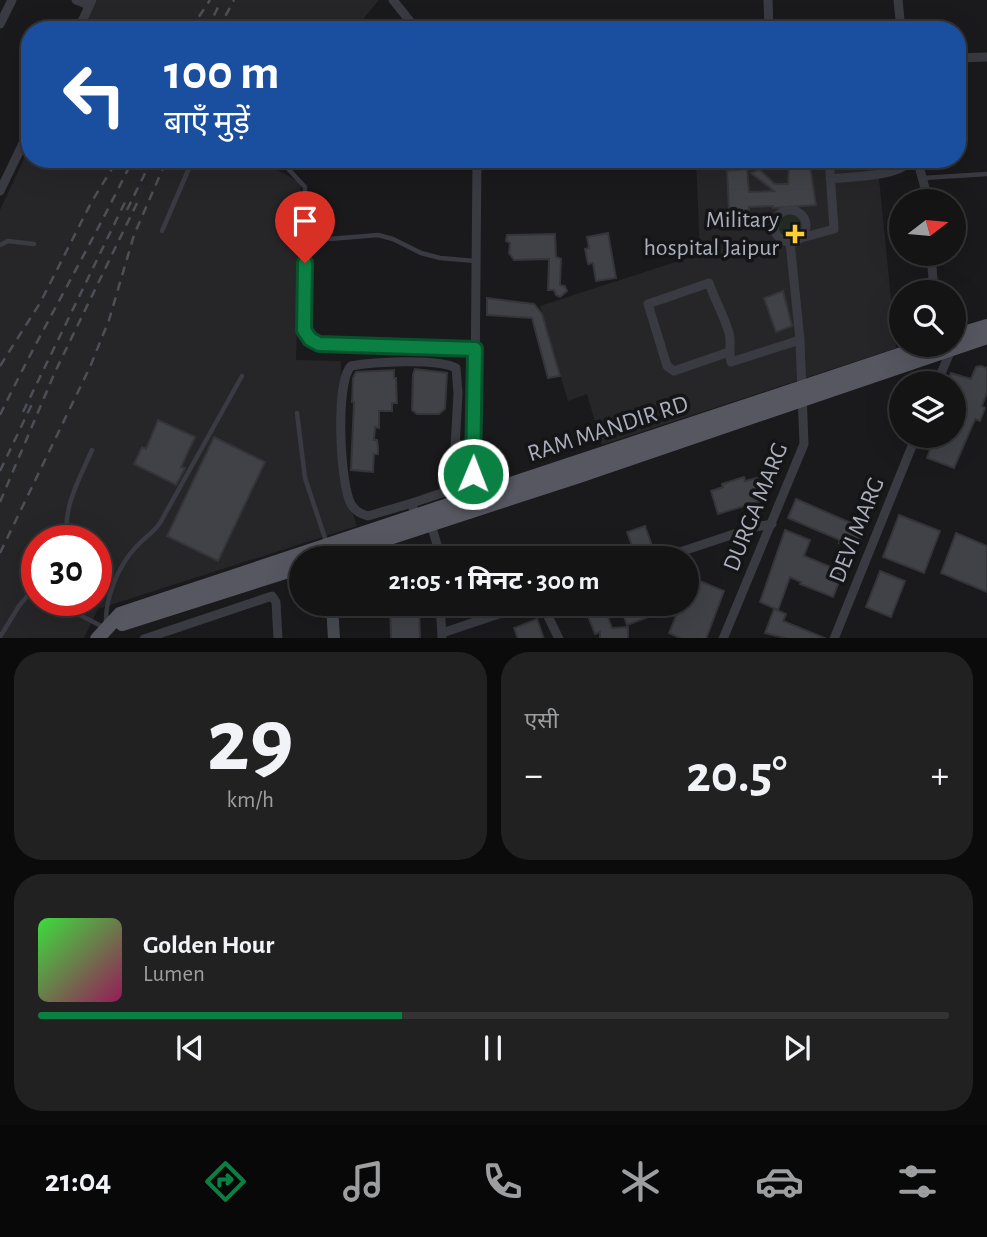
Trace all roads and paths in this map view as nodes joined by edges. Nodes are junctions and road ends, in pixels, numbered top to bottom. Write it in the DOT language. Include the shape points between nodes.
graph roads {
  1 [pos="12,0"];
  2 [pos="76,0"];
  3 [pos="393,0"];
  4 [pos="768,0"];
  5 [pos="898,0"];
  6 [pos="91,3"];
  7 [pos="82,21"];
  8 [pos="410,21"];
  9 [pos="769,21"];
  10 [pos="900,21"];
  11 [pos="0,24"];
  12 [pos="987,57"];
  13 [pos="966,58"];
  14 [pos="21,148"];
  15 [pos="189,168"];
  16 [pos="288,168"];
  17 [pos="477,168"];
  18 [pos="829,168"];
  19 [pos="902,168"];
  20 [pos="919,168"];
  21 [pos="987,174"];
  22 [pos="922,178"];
  23 [pos="830,179"];
  24 [pos="924,189"];
  25 [pos="0,191"];
  26 [pos="162,231"];
  27 [pos="801,238"];
  28 [pos="305,241"];
  29 [pos="790,242"];
  30 [pos="34,244"];
  31 [pos="0,245"];
  32 [pos="477,261"];
  33 [pos="987,326"];
  34 [pos="966,336"];
  35 [pos="987,337"];
  36 [pos="800,340"];
  37 [pos="966,340"];
  38 [pos="475,349"];
  39 [pos="729,352"];
  40 [pos="897,357"];
  41 [pos="908,357"];
  42 [pos="242,376"];
  43 [pos="802,392"];
  44 [pos="297,413"];
  45 [pos="911,448"];
  46 [pos="92,450"];
  47 [pos="475,504"];
  48 [pos="413,510"];
  49 [pos="430,524"];
  50 [pos="772,524"];
  51 [pos="66,525"];
  52 [pos="326,546"];
  53 [pos="340,546"];
  54 [pos="350,546"];
  55 [pos="437,546"];
  56 [pos="698,546"];
  57 [pos="289,565"];
  58 [pos="289,570"];
  59 [pos="250,578"];
  60 [pos="112,587"];
  61 [pos="257,601"];
  62 [pos="21,604"];
  63 [pos="75,616"];
  64 [pos="105,616"];
  65 [pos="333,616"];
  66 [pos="441,616"];
  67 [pos="496,616"];
  68 [pos="548,616"];
  69 [pos="103,635"];
  70 [pos="442,636"];
  71 [pos="0,638"];
  72 [pos="147,638"];
  73 [pos="278,638"];
  74 [pos="334,638"];
  75 [pos="559,638"];
  76 [pos="723,638"];
  77 [pos="834,638"];
  1 -- 11 [label="street"];
  2 -- 6 [label="street"];
  3 -- 8 [label="street"];
  4 -- 9 [label="street"];
  5 -- 10 [label="street"];
  6 -- 7 [label="street"];
  12 -- 13 [label="street"];
  14 -- 25 [label="street"];
  15 -- 26 [label="lane"];
  16 -- 28 [label="lane" via="306,187"];
  17 -- 32 [label="street"];
  18 -- 23 [label="street"];
  19 -- 23 [label="street"];
  20 -- 22 [label="street"];
  21 -- 22 [label="lane"];
  22 -- 24 [label="street"];
  23 -- 27 [label="street" via="834,229"];
  27 -- 29 [label="street"];
  27 -- 29 [label="street" via="806,226 802,215 783,211 775,219 775,232"];
  28 -- 32 [label="lane" via="378,235 430,256"];
  28 -- 38 [label="lane" via="304,330 310,339 328,346"];
  29 -- 36 [label="street, DURGA MARG"];
  30 -- 31 [label="lane"];
  32 -- 38 [label="street"];
  33 -- 34 [label="main road"];
  35 -- 37 [label="main road"];
  36 -- 39 [label="street" via="731,362"];
  36 -- 43 [label="street, DURGA MARG"];
  38 -- 47 [label="street"];
  39 -- 39 [label="street" via="728,331 709,284 648,304 667,366 674,371"];
  40 -- 43 [label="main road, RAM MANDIR RD"];
  41 -- 43 [label="main road"];
  42 -- 60 [label="lane" via="160,523 136,547"];
  43 -- 47 [label="main road, RAM MANDIR RD" via="690,426"];
  43 -- 50 [label="street, DURGA MARG" via="804,444"];
  44 -- 52 [label="lane" via="305,478"];
  45 -- 77 [label="street, DEVI MARG"];
  46 -- 51 [label="lane" via="70,500"];
  47 -- 48 [label="main road, RAM MANDIR RD"];
  47 -- 49 [label="main road"];
  48 -- 48 [label="street" via="453,485 456,368 406,363 351,366 342,391 342,451 352,508 368,516"];
  48 -- 53 [label="main road, RAM MANDIR RD"];
  49 -- 54 [label="main road"];
  49 -- 55 [label="street"];
  50 -- 56 [label="street"];
  50 -- 76 [label="street, DURGA MARG"];
  57 -- 59 [label="main road, RAM MANDIR RD"];
  58 -- 59 [label="main road"];
  59 -- 61 [label="street"];
  59 -- 69 [label="main road, RAM MANDIR RD" via="120,614"];
  61 -- 72 [label="street"];
  61 -- 73 [label="street" via="276,599"];
  62 -- 71 [label="lane"];
  63 -- 69 [label="lane"];
  64 -- 69 [label="lane"];
  65 -- 74 [label="street"];
  66 -- 70 [label="street"];
  67 -- 70 [label="street"];
  68 -- 75 [label="street"];
}
